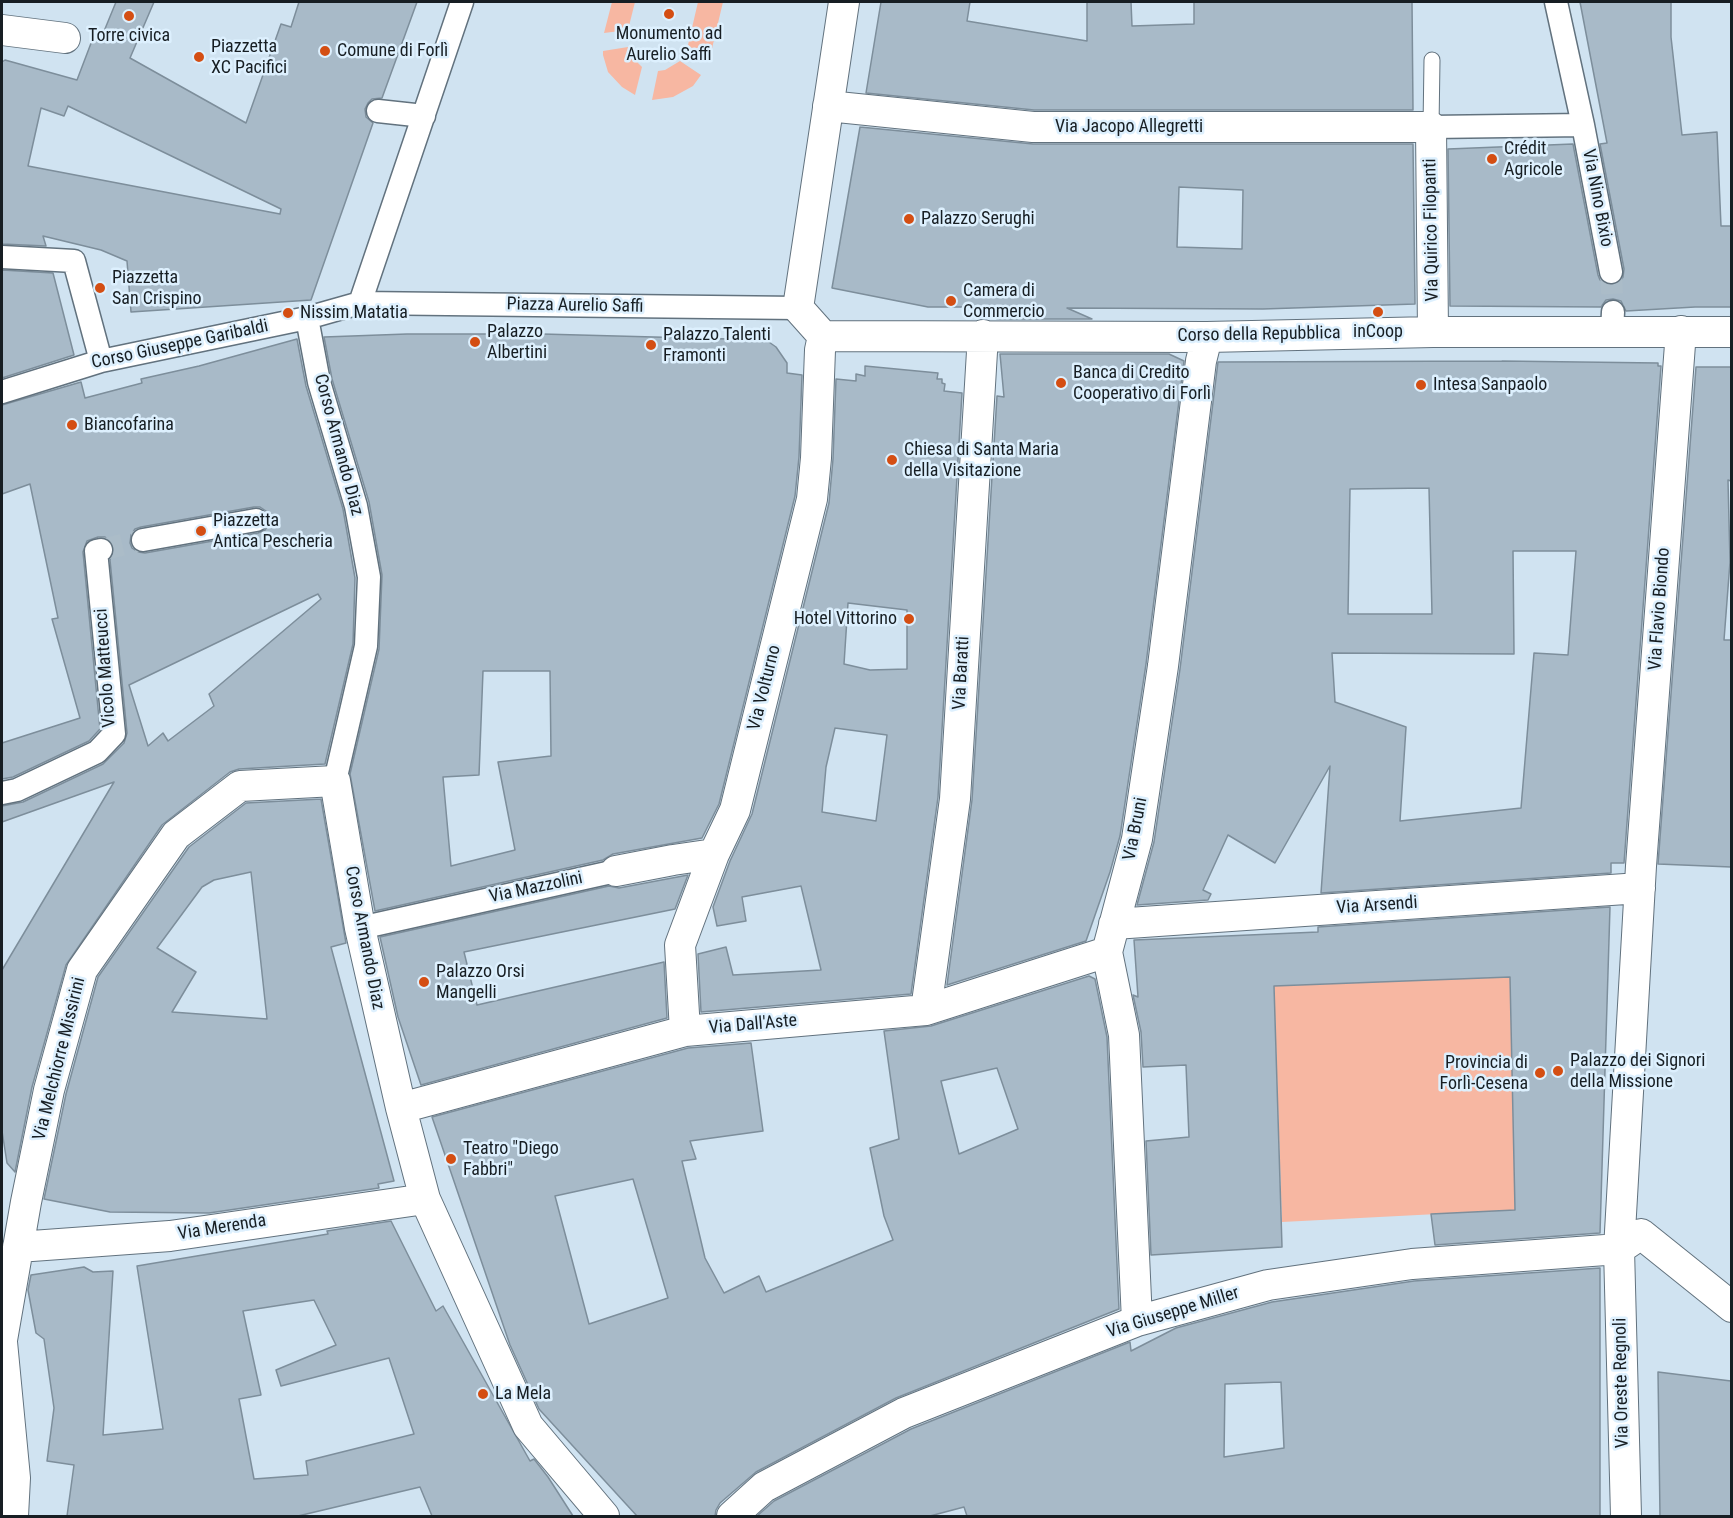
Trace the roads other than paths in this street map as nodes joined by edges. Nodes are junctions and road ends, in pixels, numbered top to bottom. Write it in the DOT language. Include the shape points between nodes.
graph roads {
  1 [pos="462,2"];
  2 [pos="844,2"];
  3 [pos="1556,2"];
  4 [pos="2,30"];
  5 [pos="65,38"];
  6 [pos="1432,60"];
  7 [pos="828,106"];
  8 [pos="378,111"];
  9 [pos="424,116"];
  10 [pos="1583,125"];
  11 [pos="1431,128"];
  12 [pos="2,257"];
  13 [pos="1611,272"];
  14 [pos="360,303"];
  15 [pos="798,308"];
  16 [pos="307,318"];
  17 [pos="1681,331"];
  18 [pos="1433,332"];
  19 [pos="1731,332"];
  20 [pos="983,335"];
  21 [pos="823,336"];
  22 [pos="1207,337"];
  23 [pos="101,361"];
  24 [pos="2,392"];
  25 [pos="256,520"];
  26 [pos="143,540"];
  27 [pos="101,550"];
  28 [pos="335,781"];
  29 [pos="2,793"];
  30 [pos="714,854"];
  31 [pos="616,871"];
  32 [pos="1641,888"];
  33 [pos="360,928"];
  34 [pos="1110,938"];
  35 [pos="926,1010"];
  36 [pos="685,1031"];
  37 [pos="400,1107"];
  38 [pos="425,1199"];
  39 [pos="18,1247"];
  40 [pos="1619,1249"];
  41 [pos="1731,1307"];
  42 [pos="1137,1321"];
  43 [pos="2,1341"];
  44 [pos="13,1516"];
  45 [pos="603,1516"];
  46 [pos="732,1516"];
  47 [pos="1626,1516"];
  1 -- 9 [label="street"];
  2 -- 7 [label="street"];
  3 -- 10 [label="street, Via Nino Bixio"];
  4 -- 5 [label="street"];
  6 -- 11 [label="lane"];
  7 -- 11 [label="street, Via Jacopo Allegretti" via="1033,127"];
  7 -- 15 [label="street"];
  8 -- 9 [label="street"];
  9 -- 14 [label="street"];
  10 -- 11 [label="street"];
  10 -- 13 [label="street, Via Nino Bixio"];
  11 -- 18 [label="street, Via Quirico Filopanti"];
  12 -- 23 [label="street" via="74,261"];
  14 -- 15 [label="street, Piazza Aurelio Saffi"];
  14 -- 16 [label="street, Corso Giuseppe Garibaldi"];
  15 -- 21 [label="street"];
  16 -- 23 [label="street, Corso Giuseppe Garibaldi"];
  16 -- 28 [label="street, Corso Armando Diaz" via="319,382 369,578 366,646"];
  17 -- 18 [label="street, Corso della Repubblica" via="1613,322"];
  17 -- 19 [label="street, Corso della Repubblica"];
  17 -- 32 [label="street, Via Flavio Biondo"];
  18 -- 22 [label="street, Corso della Repubblica"];
  20 -- 21 [label="street, Corso della Repubblica"];
  20 -- 22 [label="street, Corso della Repubblica"];
  20 -- 35 [label="street, Via Baratti" via="955,799"];
  21 -- 30 [label="street, Via Volturno" via="812,500 735,810"];
  22 -- 34 [label="street, Via Bruni" via="1138,827"];
  23 -- 24 [label="street, Corso Giuseppe Garibaldi"];
  25 -- 26 [label="street"];
  27 -- 29 [label="street, Vicolo Matteucci" via="96,551 114,734 97,752 17,790"];
  28 -- 33 [label="street, Corso Armando Diaz"];
  28 -- 39 [label="street, Via Melchiorre Missirini" via="240,786 176,835 82,970 49,1090"];
  30 -- 31 [label="street, Via Mazzolini"];
  30 -- 36 [label="street, Via Volturno" via="680,945"];
  31 -- 33 [label="street, Via Mazzolini"];
  32 -- 34 [label="street, Via Arsendi"];
  32 -- 40 [label="street, Via Flavio Biondo"];
  33 -- 37 [label="street, Corso Armando Diaz"];
  34 -- 35 [label="street, Via Dall'Aste"];
  34 -- 42 [label="street, Via Bruni" via="1124,1035"];
  35 -- 36 [label="street, Via Dall'Aste"];
  36 -- 37 [label="street, Via Dall'Aste"];
  37 -- 38 [label="street, Corso Armando Diaz"];
  38 -- 39 [label="street, Via Merenda" via="170,1236"];
  38 -- 45 [label="street, Corso Armando Diaz" via="528,1426"];
  39 -- 43 [label="street, Via Melchiorre Missirini"];
  40 -- 41 [label="street" via="1641,1234"];
  40 -- 42 [label="street, Via Giuseppe Miller" via="1412,1264 1268,1285"];
  40 -- 47 [label="street, Via Oreste Regnoli"];
  42 -- 46 [label="street, Via Giuseppe Miller" via="904,1413 764,1487"];
  43 -- 44 [label="street, Via Melchiorre Missirini" via="15,1478"];
}
